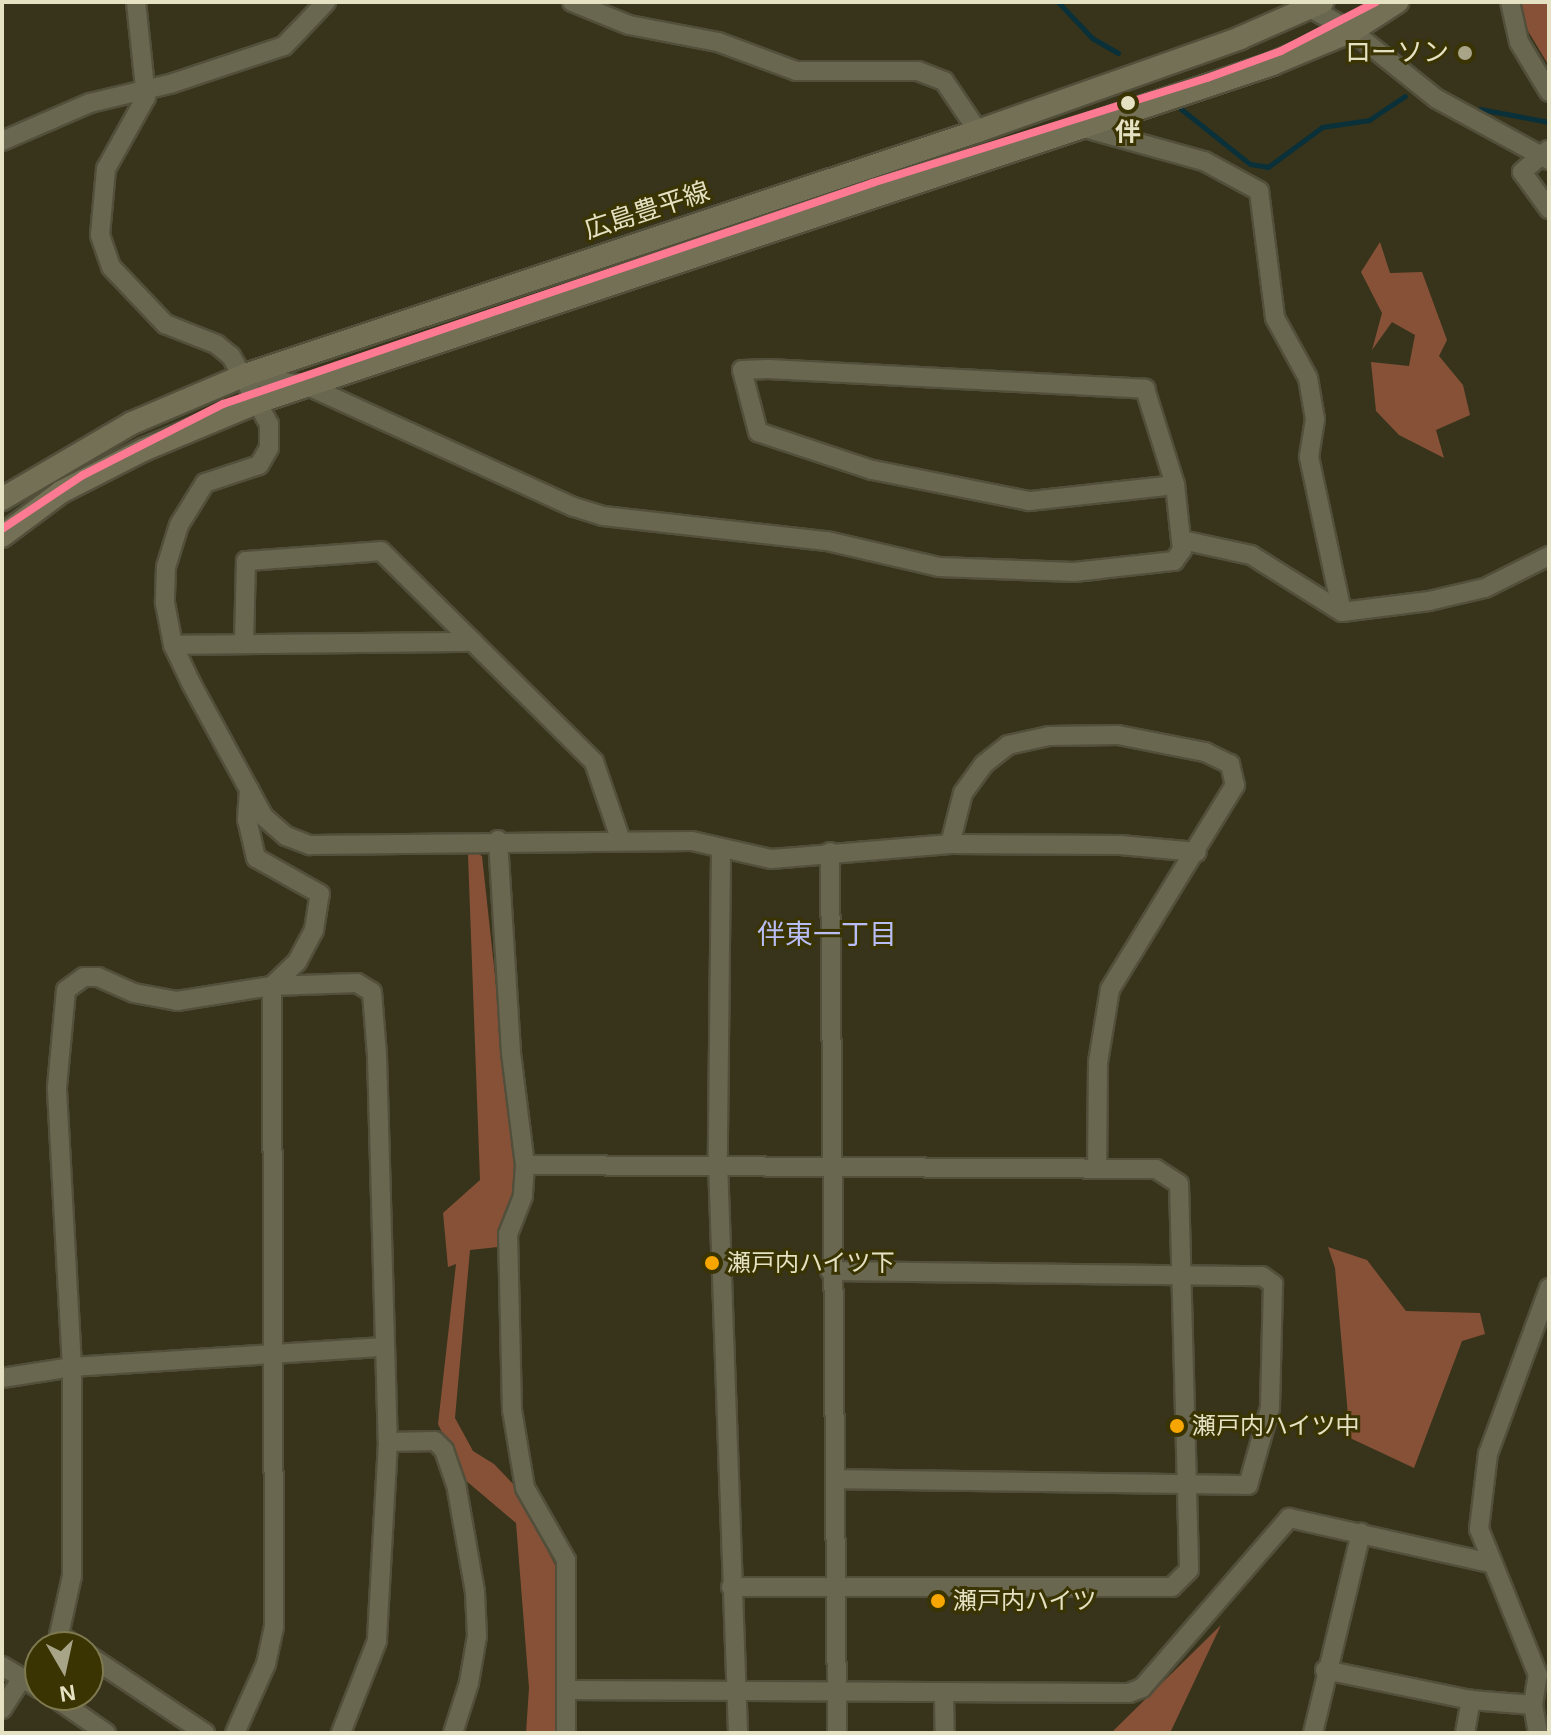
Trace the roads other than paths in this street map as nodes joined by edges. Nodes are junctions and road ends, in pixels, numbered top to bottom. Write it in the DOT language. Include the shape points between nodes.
graph roads {
  1 [pos="136,2"];
  2 [pos="326,2"];
  3 [pos="572,2"];
  4 [pos="1397,2"];
  5 [pos="1510,2"];
  6 [pos="1309,4"];
  7 [pos="1352,31"];
  8 [pos="145,90"];
  9 [pos="1549,92"];
  10 [pos="1081,127"];
  11 [pos="978,131"];
  12 [pos="2,141"];
  13 [pos="1547,155"];
  14 [pos="1549,209"];
  15 [pos="245,375"];
  16 [pos="308,386"];
  17 [pos="261,401"];
  18 [pos="1175,485"];
  19 [pos="2,499"];
  20 [pos="2,536"];
  21 [pos="1182,540"];
  22 [pos="1549,556"];
  23 [pos="1342,612"];
  24 [pos="244,642"];
  25 [pos="473,642"];
  26 [pos="173,645"];
  27 [pos="249,787"];
  28 [pos="620,838"];
  29 [pos="498,840"];
  30 [pos="950,844"];
  31 [pos="721,851"];
  32 [pos="830,852"];
  33 [pos="1197,852"];
  34 [pos="272,986"];
  35 [pos="718,1163"];
  36 [pos="829,1163"];
  37 [pos="525,1165"];
  38 [pos="1097,1168"];
  39 [pos="830,1271"];
  40 [pos="1181,1274"];
  41 [pos="1549,1288"];
  42 [pos="383,1347"];
  43 [pos="273,1357"];
  44 [pos="72,1367"];
  45 [pos="2,1378"];
  46 [pos="388,1442"];
  47 [pos="835,1479"];
  48 [pos="1187,1485"];
  49 [pos="1361,1533"];
  50 [pos="1491,1563"];
  51 [pos="833,1585"];
  52 [pos="731,1587"];
  53 [pos="60,1631"];
  54 [pos="2,1666"];
  55 [pos="104,1666"];
  56 [pos="1325,1670"];
  57 [pos="22,1678"];
  58 [pos="568,1690"];
  59 [pos="736,1690"];
  60 [pos="836,1692"];
  61 [pos="944,1694"];
  62 [pos="1471,1700"];
  63 [pos="1533,1705"];
  64 [pos="2,1709"];
  65 [pos="74,1711"];
  66 [pos="106,1733"];
  67 [pos="205,1733"];
  68 [pos="235,1733"];
  69 [pos="341,1733"];
  70 [pos="453,1733"];
  71 [pos="566,1733"];
  72 [pos="738,1733"];
  73 [pos="837,1733"];
  74 [pos="945,1733"];
  75 [pos="1313,1733"];
  76 [pos="1465,1733"];
  77 [pos="1538,1733"];
  1 -- 8 [label="street"];
  2 -- 8 [label="street" via="284,46"];
  3 -- 11 [label="street" via="629,25 718,42 796,71 918,71 944,81"];
  4 -- 7 [label="main road"];
  5 -- 9 [label="street" via="1519,42"];
  6 -- 7 [label="street"];
  6 -- 11 [label="main road, 広島豊平線" via="1240,38"];
  7 -- 10 [label="main road" via="1272,64"];
  7 -- 13 [label="street" via="1437,99"];
  8 -- 12 [label="street" via="90,103"];
  8 -- 15 [label="street" via="106,169 100,235 111,267 165,324 216,344"];
  10 -- 16 [label="main road"];
  10 -- 23 [label="street" via="1204,161 1259,191 1275,318 1308,378 1315,419 1309,457"];
  11 -- 15 [label="main road, 広島豊平線"];
  13 -- 14 [label="street" via="1522,172"];
  15 -- 16 [label="street"];
  15 -- 17 [label="street"];
  15 -- 19 [label="main road, 広島豊平線" via="132,423"];
  16 -- 17 [label="main road"];
  16 -- 21 [label="street" via="574,507 632,521 827,541 939,567 1074,572 1174,561"];
  17 -- 20 [label="main road" via="143,450 61,492"];
  17 -- 26 [label="street" via="269,424 269,448 259,465 205,483 179,525 166,567 165,603"];
  18 -- 18 [label="street" via="1029,501 872,470 758,432 742,370 900,379 1036,379 1145,389"];
  18 -- 21 [label="street"];
  21 -- 23 [label="street" via="1251,555"];
  22 -- 23 [label="street" via="1485,588"];
  24 -- 25 [label="street"];
  24 -- 25 [label="street" via="246,561 358,550 381,551"];
  24 -- 26 [label="street"];
  25 -- 28 [label="street" via="594,762"];
  26 -- 27 [label="street"];
  27 -- 29 [label="street" via="264,817 286,836 310,845"];
  27 -- 34 [label="street" via="247,819 256,858 320,894 314,930 297,962"];
  28 -- 29 [label="street"];
  28 -- 31 [label="street" via="692,841"];
  29 -- 37 [label="street" via="511,1053"];
  30 -- 32 [label="street"];
  30 -- 33 [label="street" via="1120,845"];
  30 -- 33 [label="street" via="963,793 984,764 1008,745 1049,736 1118,735 1205,752 1230,764 1235,785"];
  31 -- 32 [label="street" via="771,859"];
  31 -- 35 [label="street"];
  32 -- 36 [label="street"];
  33 -- 38 [label="street" via="1110,989 1098,1062"];
  34 -- 42 [label="street" via="357,983 372,992"];
  34 -- 43 [label="street"];
  34 -- 44 [label="street" via="177,1001 134,993 98,977 84,977 66,990 57,1087"];
  35 -- 36 [label="street"];
  35 -- 37 [label="street"];
  35 -- 52 [label="street"];
  36 -- 38 [label="street"];
  36 -- 39 [label="street"];
  37 -- 58 [label="street" via="523,1196 508,1234 512,1410 525,1488 566,1560"];
  38 -- 40 [label="street" via="1156,1169 1179,1184"];
  39 -- 40 [label="street"];
  39 -- 47 [label="street"];
  40 -- 48 [label="street"];
  40 -- 48 [label="street" via="1262,1276 1273,1284 1270,1408 1256,1471 1248,1485"];
  41 -- 50 [label="street" via="1488,1454 1479,1529"];
  42 -- 43 [label="street"];
  42 -- 46 [label="street"];
  43 -- 44 [label="street"];
  43 -- 68 [label="street" via="274,1627 266,1664"];
  44 -- 45 [label="street"];
  44 -- 53 [label="street" via="72,1576"];
  46 -- 69 [label="street" via="385,1575 377,1641"];
  46 -- 70 [label="street" via="435,1441 444,1450 456,1484 477,1636"];
  47 -- 48 [label="street"];
  47 -- 51 [label="street"];
  48 -- 51 [label="street" via="1189,1570 1172,1587"];
  49 -- 50 [label="street"];
  49 -- 56 [label="street"];
  49 -- 61 [label="street" via="1289,1518 1142,1688 1129,1693"];
  50 -- 63 [label="street" via="1538,1675"];
  51 -- 52 [label="street"];
  51 -- 60 [label="street"];
  52 -- 59 [label="street"];
  54 -- 57 [label="street"];
  55 -- 67 [label="street"];
  56 -- 62 [label="street"];
  56 -- 75 [label="street"];
  57 -- 64 [label="street"];
  58 -- 59 [label="street"];
  58 -- 71 [label="street"];
  59 -- 60 [label="street"];
  59 -- 72 [label="street"];
  60 -- 61 [label="street"];
  60 -- 73 [label="street"];
  61 -- 74 [label="street"];
  62 -- 63 [label="street"];
  62 -- 76 [label="street"];
  63 -- 77 [label="street"];
  65 -- 66 [label="street"];
}
